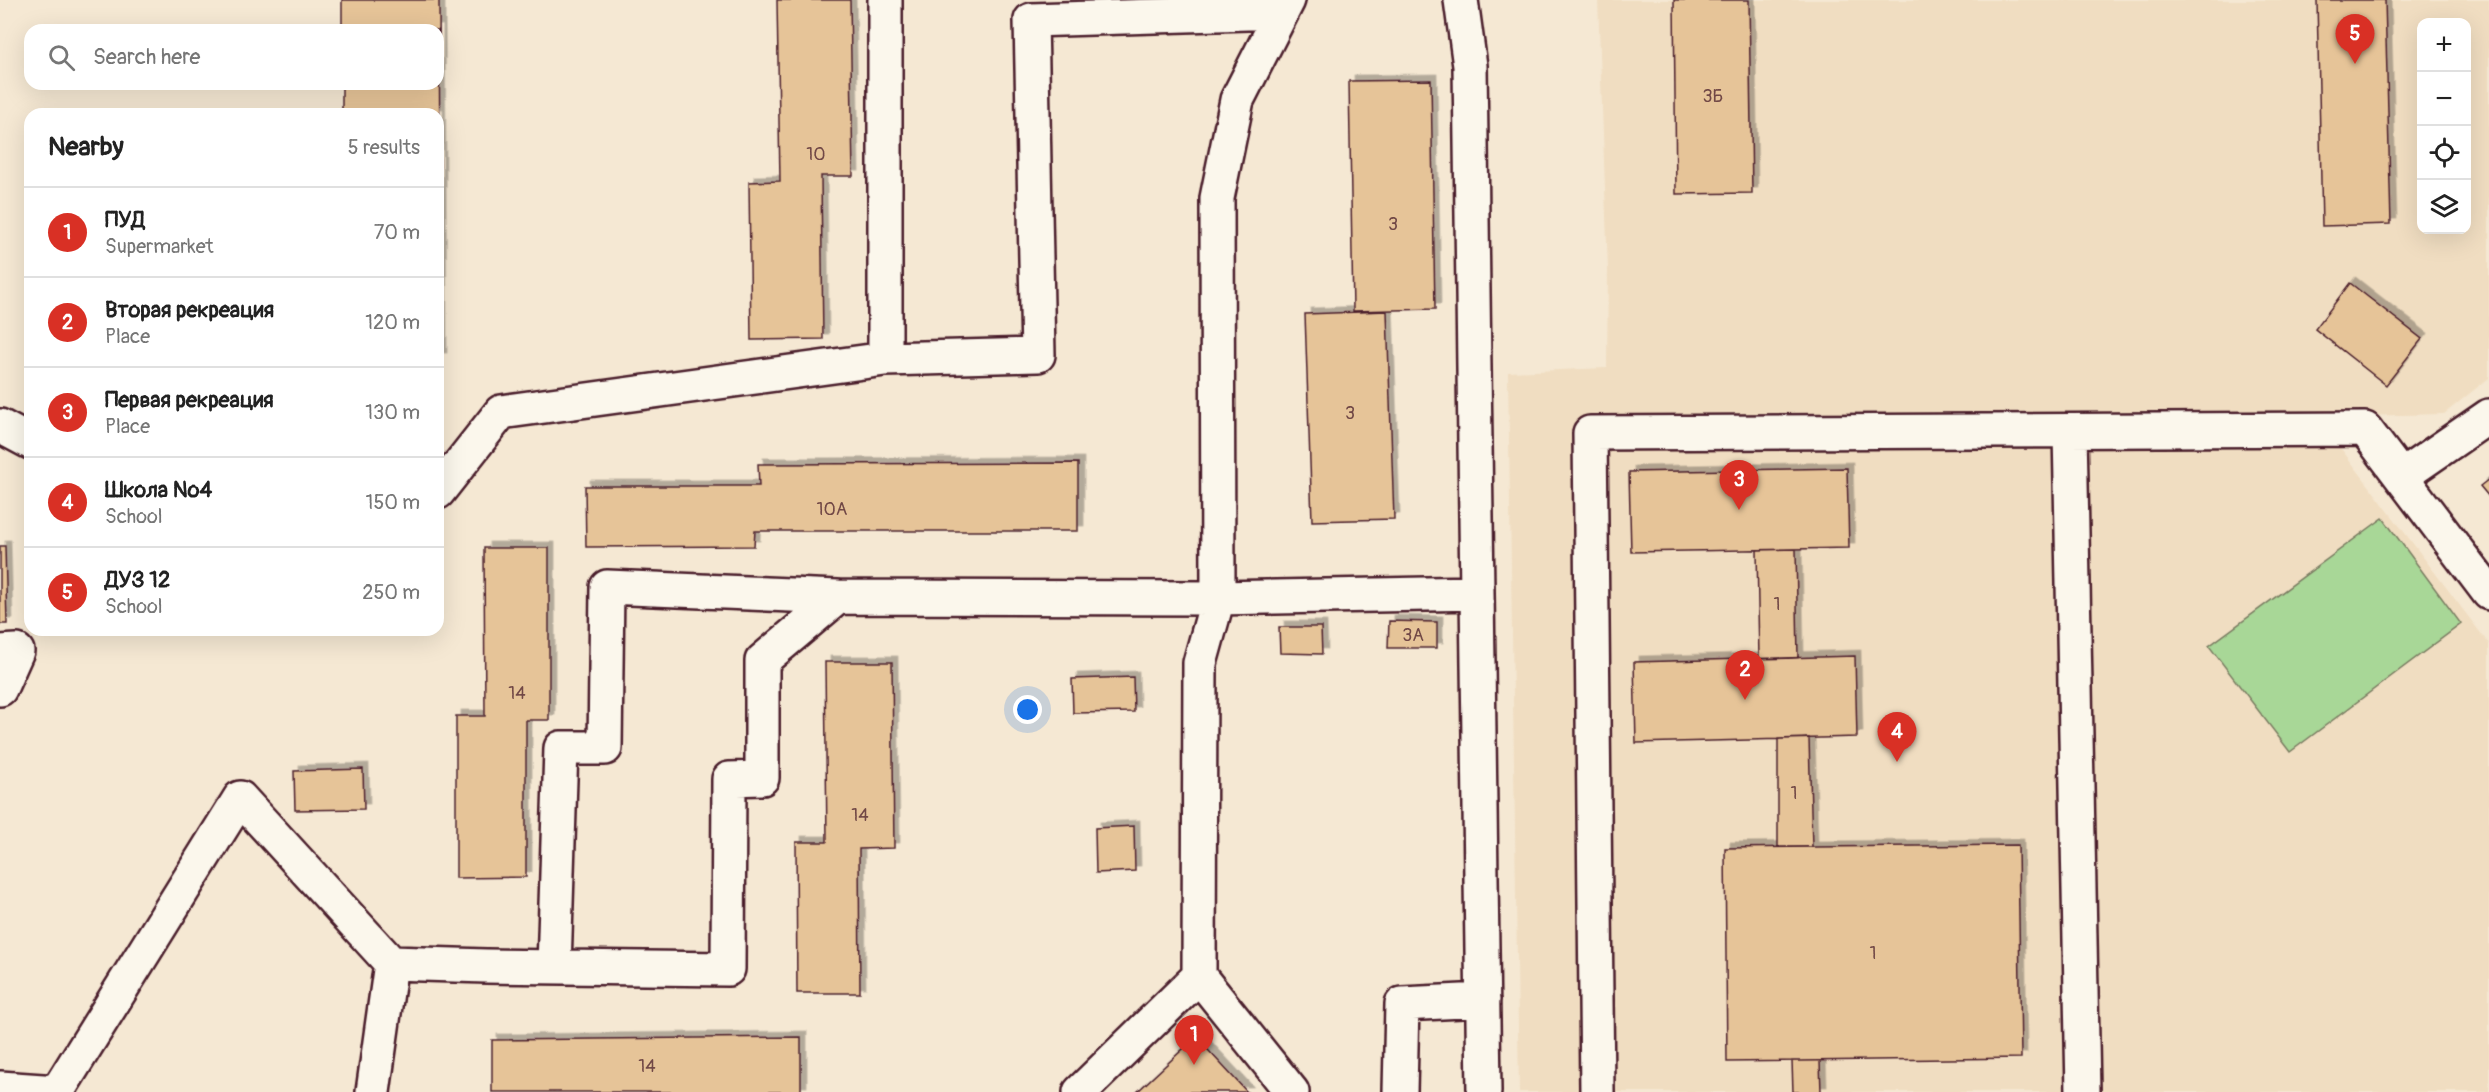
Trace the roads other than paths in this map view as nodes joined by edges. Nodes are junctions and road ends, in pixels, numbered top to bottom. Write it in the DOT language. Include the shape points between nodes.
graph roads {
  1 [pos="885,0"];
  2 [pos="1461,0"];
  3 [pos="1285,6"];
  4 [pos="1027,10"];
  5 [pos="885,359"];
  6 [pos="2489,416"];
  7 [pos="0,426"];
  8 [pos="2070,431"];
  9 [pos="24,439"];
  10 [pos="2402,477"];
  11 [pos="444,484"];
  12 [pos="1477,593"];
  13 [pos="2489,593"];
  14 [pos="838,597"];
  15 [pos="1218,598"];
  16 [pos="0,652"];
  17 [pos="0,689"];
  18 [pos="391,963"];
  19 [pos="554,967"];
  20 [pos="1198,976"];
  21 [pos="1483,1000"];
  22 [pos="0,1088"];
  23 [pos="57,1092"];
  24 [pos="373,1092"];
  25 [pos="1080,1092"];
  26 [pos="1292,1092"];
  27 [pos="1400,1092"];
  28 [pos="1484,1092"];
  29 [pos="1597,1092"];
  30 [pos="2083,1092"];
  1 -- 5 [label="street"];
  2 -- 12 [label="street" via="1470,66"];
  3 -- 4 [label="street"];
  3 -- 15 [label="street" via="1237,100 1217,198"];
  4 -- 5 [label="street" via="1038,355"];
  5 -- 11 [label="street" via="501,412"];
  6 -- 10 [label="street"];
  7 -- 9 [label="street"];
  8 -- 10 [label="street" via="2365,429"];
  8 -- 29 [label="street" via="1590,433"];
  8 -- 30 [label="street"];
  10 -- 13 [label="street"];
  12 -- 15 [label="street"];
  12 -- 21 [label="street"];
  14 -- 15 [label="street"];
  14 -- 19 [label="street" via="762,661 762,778 729,779 728,969"];
  14 -- 19 [label="street" via="607,587 605,748 561,748"];
  15 -- 20 [label="street" via="1200,663"];
  16 -- 17 [label="street" via="17,651"];
  18 -- 19 [label="street"];
  18 -- 23 [label="street" via="240,798"];
  18 -- 24 [label="street"];
  20 -- 25 [label="street"];
  20 -- 26 [label="street"];
  21 -- 27 [label="street" via="1402,1004"];
  21 -- 28 [label="street"];
  22 -- 23 [label="street"];
}
